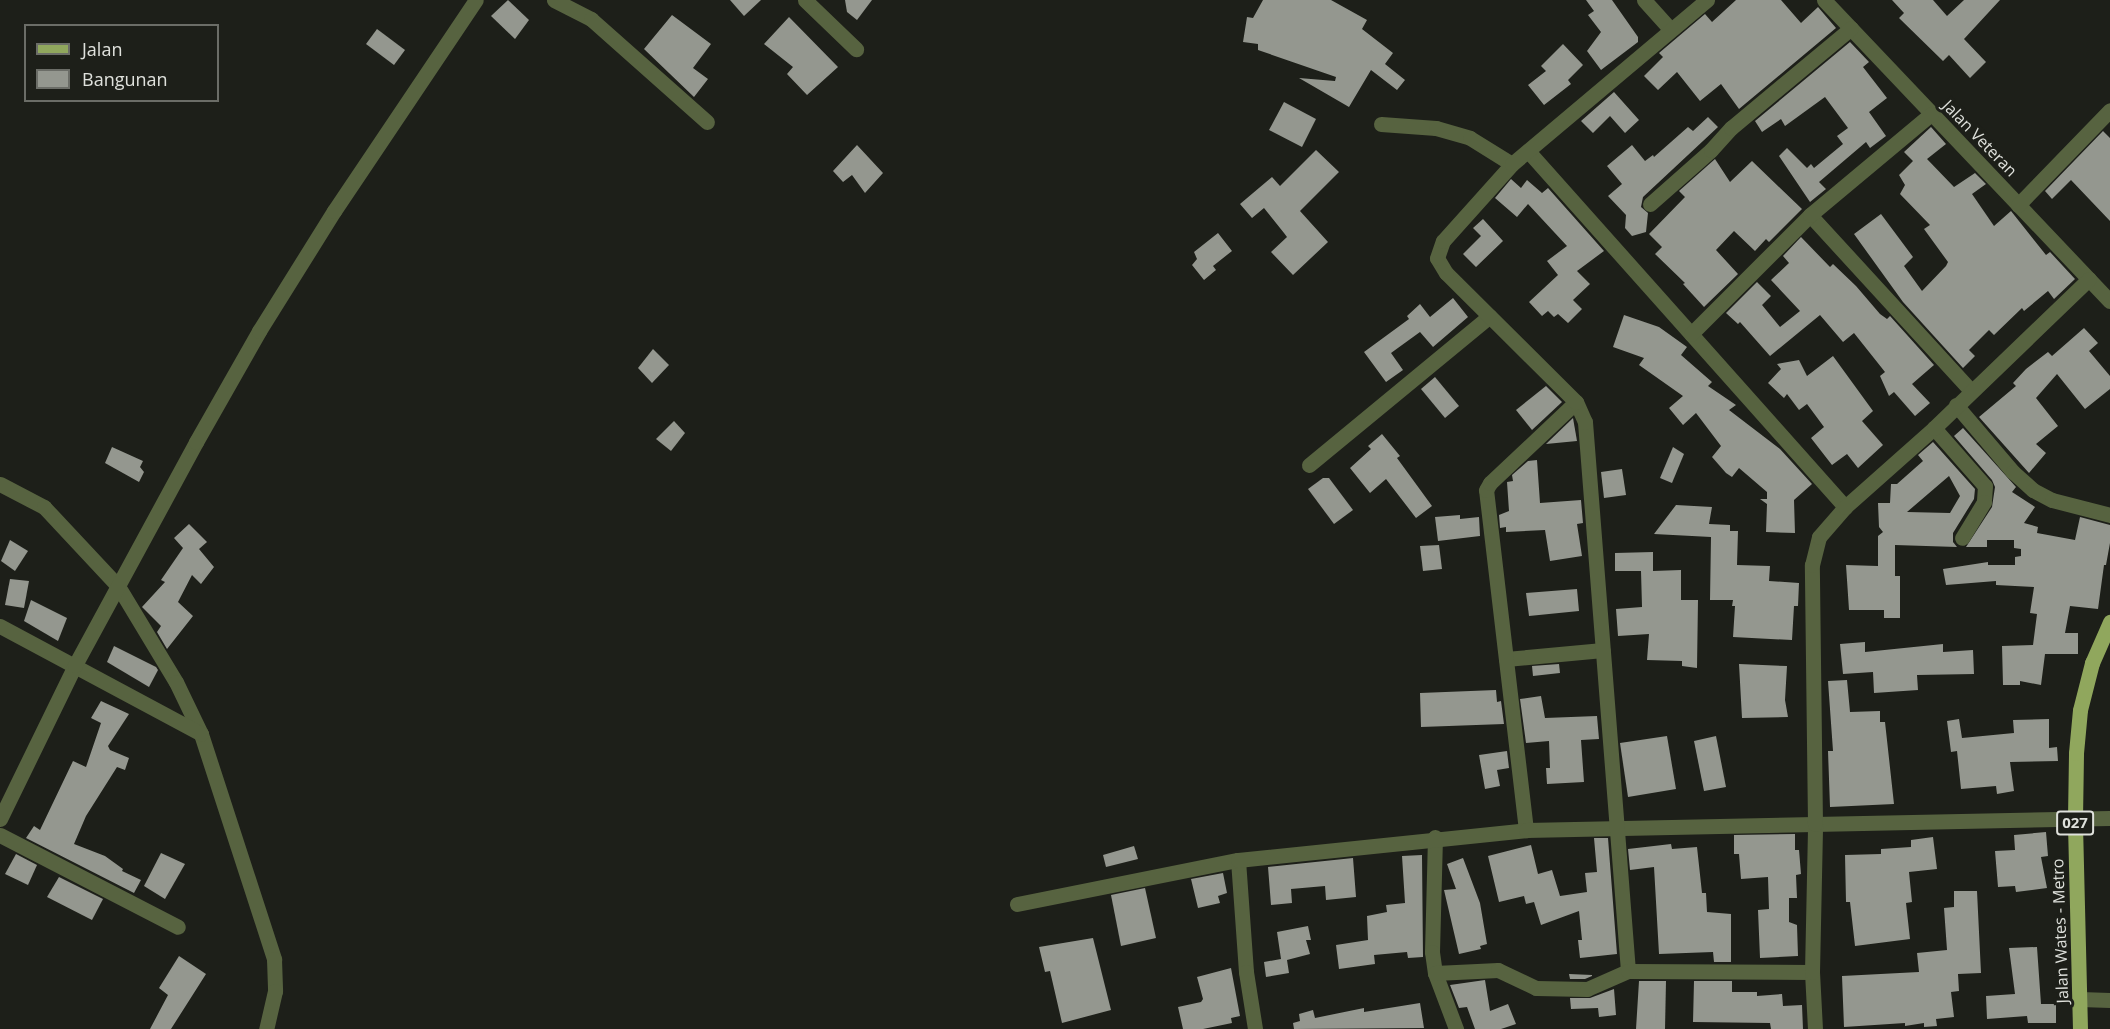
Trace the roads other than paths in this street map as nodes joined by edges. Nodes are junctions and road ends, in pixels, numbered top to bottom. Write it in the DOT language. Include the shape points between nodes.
graph roads {
  1 [pos="476,0"];
  2 [pos="554,0"];
  3 [pos="805,0"];
  4 [pos="1644,0"];
  5 [pos="1707,0"];
  6 [pos="1824,0"];
  7 [pos="1851,28"];
  8 [pos="1670,29"];
  9 [pos="856,49"];
  10 [pos="2110,110"];
  11 [pos="1931,114"];
  12 [pos="707,122"];
  13 [pos="1381,124"];
  14 [pos="1527,151"];
  15 [pos="1512,164"];
  16 [pos="1650,204"];
  17 [pos="2018,205"];
  18 [pos="1810,215"];
  19 [pos="2089,279"];
  20 [pos="2110,301"];
  21 [pos="1490,316"];
  22 [pos="1691,334"];
  23 [pos="1971,391"];
  24 [pos="1576,402"];
  25 [pos="1956,405"];
  26 [pos="1934,428"];
  27 [pos="1309,465"];
  28 [pos="0,484"];
  29 [pos="1845,507"];
  30 [pos="2110,515"];
  31 [pos="1962,538"];
  32 [pos="118,586"];
  33 [pos="2110,622"];
  34 [pos="0,626"];
  35 [pos="1603,650"];
  36 [pos="1506,659"];
  37 [pos="75,664"];
  38 [pos="201,734"];
  39 [pos="2075,818"];
  40 [pos="2110,818"];
  41 [pos="0,819"];
  42 [pos="1815,824"];
  43 [pos="1619,828"];
  44 [pos="1526,830"];
  45 [pos="0,835"];
  46 [pos="1435,837"];
  47 [pos="1238,860"];
  48 [pos="1017,904"];
  49 [pos="178,927"];
  50 [pos="1628,971"];
  51 [pos="1812,972"];
  52 [pos="1435,973"];
  53 [pos="2080,999"];
  54 [pos="2110,1000"];
  55 [pos="266,1029"];
  56 [pos="1255,1029"];
  57 [pos="1456,1029"];
  58 [pos="1815,1029"];
  59 [pos="2080,1029"];
  1 -- 32 [label="street" via="334,211 260,332"];
  2 -- 12 [label="street" via="591,19"];
  3 -- 9 [label="street"];
  4 -- 8 [label="street"];
  5 -- 8 [label="street"];
  6 -- 7 [label="street, Jalan Veteran"];
  7 -- 11 [label="street, Jalan Veteran"];
  7 -- 16 [label="street" via="1731,128"];
  8 -- 14 [label="street"];
  10 -- 17 [label="street"];
  11 -- 17 [label="street, Jalan Veteran"];
  11 -- 18 [label="street"];
  13 -- 15 [label="street" via="1436,128 1470,138"];
  14 -- 15 [label="street"];
  14 -- 22 [label="street"];
  15 -- 21 [label="street" via="1443,241 1437,258 1446,273"];
  17 -- 19 [label="street, Jalan Veteran"];
  18 -- 22 [label="street"];
  18 -- 23 [label="street"];
  19 -- 20 [label="street, Jalan Veteran"];
  19 -- 23 [label="street"];
  21 -- 24 [label="street"];
  21 -- 27 [label="street"];
  22 -- 29 [label="street"];
  23 -- 25 [label="street"];
  24 -- 35 [label="street" via="1587,436"];
  24 -- 36 [label="street" via="1486,490"];
  25 -- 26 [label="street"];
  25 -- 30 [label="street" via="2033,490 2052,500"];
  26 -- 29 [label="street"];
  26 -- 31 [label="street" via="1985,486 1984,502"];
  28 -- 32 [label="street" via="44,507"];
  29 -- 42 [label="street" via="1819,537 1812,565"];
  32 -- 37 [label="street"];
  32 -- 38 [label="street" via="176,682"];
  33 -- 39 [label="main road, Jalan Wates - Metro / 027" via="2092,663 2079,710"];
  34 -- 37 [label="street"];
  35 -- 36 [label="street"];
  35 -- 43 [label="street"];
  36 -- 44 [label="street"];
  37 -- 38 [label="street"];
  37 -- 41 [label="street"];
  38 -- 55 [label="street" via="274,959 275,991"];
  39 -- 40 [label="street"];
  39 -- 42 [label="street"];
  39 -- 53 [label="main road, Jalan Wates - Metro / 027"];
  42 -- 43 [label="street"];
  42 -- 51 [label="street"];
  43 -- 44 [label="street"];
  43 -- 50 [label="street"];
  44 -- 46 [label="street"];
  45 -- 49 [label="street"];
  46 -- 47 [label="street"];
  46 -- 52 [label="street"];
  47 -- 48 [label="street"];
  47 -- 56 [label="street" via="1246,972"];
  50 -- 51 [label="street"];
  50 -- 52 [label="street" via="1587,989 1536,988 1498,970"];
  51 -- 58 [label="street"];
  52 -- 57 [label="street"];
  53 -- 54 [label="street"];
  53 -- 59 [label="main road, Jalan Wates - Metro / 027"];
}
